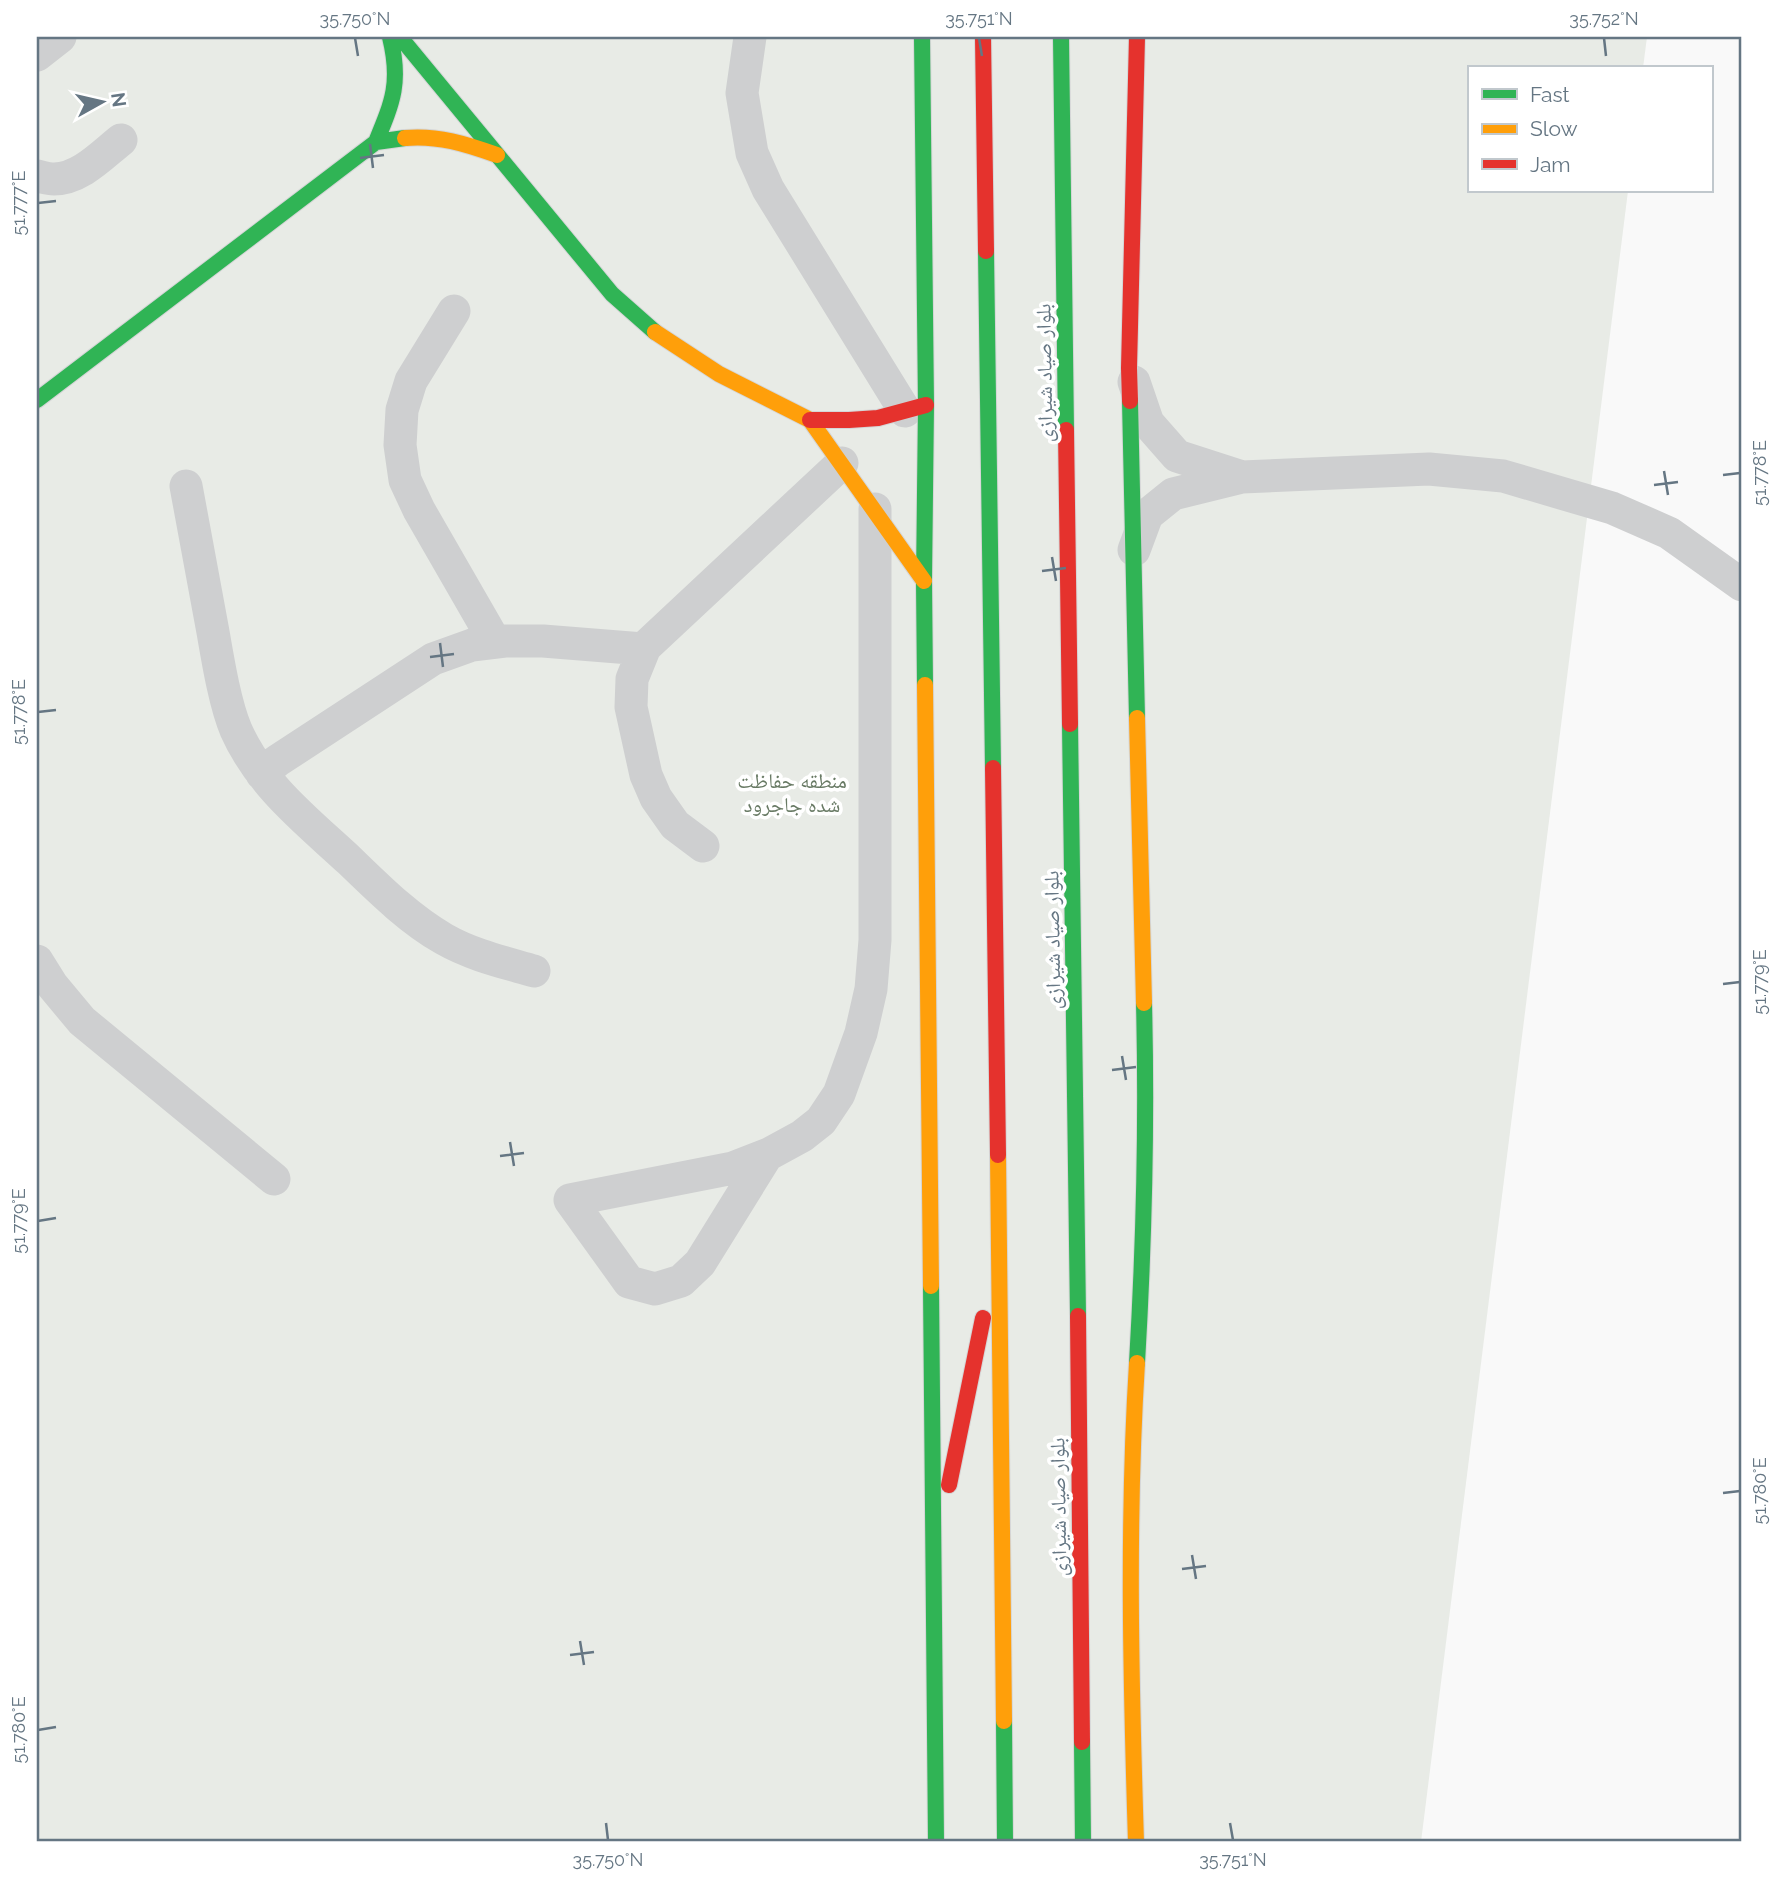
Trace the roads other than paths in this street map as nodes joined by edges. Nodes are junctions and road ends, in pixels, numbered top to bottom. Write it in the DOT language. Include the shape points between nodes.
graph roads {
  1 [pos="60,37"];
  2 [pos="390,37"];
  3 [pos="400,37"];
  4 [pos="750,37"];
  5 [pos="922,37"];
  6 [pos="983,37"];
  7 [pos="1060,37"];
  8 [pos="1137,37"];
  9 [pos="37,55"];
  10 [pos="121,140"];
  11 [pos="376,142"];
  12 [pos="497,155"];
  13 [pos="37,176"];
  14 [pos="454,311"];
  15 [pos="1129,368"];
  16 [pos="37,400"];
  17 [pos="915,408"];
  18 [pos="810,421"];
  19 [pos="842,463"];
  20 [pos="1242,477"];
  21 [pos="186,486"];
  22 [pos="875,509"];
  23 [pos="1134,551"];
  24 [pos="924,582"];
  25 [pos="1742,585"];
  26 [pos="495,642"];
  27 [pos="645,647"];
  28 [pos="262,774"];
  29 [pos="703,846"];
  30 [pos="37,961"];
  31 [pos="534,971"];
  32 [pos="767,1155"];
  33 [pos="274,1179"];
  34 [pos="999,1240"];
  35 [pos="934,1553"];
  36 [pos="936,1842"];
  37 [pos="1005,1842"];
  38 [pos="1083,1842"];
  39 [pos="1136,1842"];
  1 -- 9 [label="street"];
  2 -- 11 [label="main road" via="397,80"];
  3 -- 12 [label="main road"];
  4 -- 17 [label="street" via="742,93 752,153 768,189"];
  5 -- 17 [label="main road"];
  6 -- 34 [label="main road"];
  7 -- 38 [label="main road, بلوار صیاد شیرازی" via="1084,1373"];
  8 -- 15 [label="main road"];
  10 -- 13 [label="street" via="69,177"];
  11 -- 12 [label="main road" via="433,136"];
  11 -- 16 [label="main road"];
  12 -- 18 [label="main road" via="612,294 648,327 719,374"];
  14 -- 26 [label="street" via="411,381 402,410 400,444 405,480 419,510"];
  15 -- 20 [label="street" via="1148,423 1177,456"];
  15 -- 23 [label="main road"];
  17 -- 18 [label="main road" via="889,416"];
  17 -- 24 [label="main road"];
  18 -- 19 [label="main road"];
  19 -- 22 [label="main road"];
  19 -- 27 [label="street"];
  20 -- 23 [label="street" via="1172,494 1147,515"];
  20 -- 25 [label="street" via="1429,469 1503,476 1612,508 1669,533"];
  21 -- 28 [label="street" via="226,695 235,728"];
  22 -- 24 [label="main road"];
  22 -- 32 [label="street" via="875,940 871,989 839,1094 821,1121"];
  23 -- 39 [label="main road" via="1146,1098 1141,1292 1131,1374"];
  24 -- 35 [label="main road"];
  26 -- 27 [label="street"];
  26 -- 28 [label="street" via="433,659"];
  27 -- 29 [label="street" via="632,679 631,707 646,775 675,825"];
  28 -- 31 [label="street" via="278,794 417,920 475,954"];
  30 -- 33 [label="street" via="82,1021"];
  32 -- 32 [label="street" via="733,1168 569,1200 629,1282 655,1289 681,1281 699,1263"];
  34 -- 35 [label="main road"];
  34 -- 37 [label="main road"];
  35 -- 36 [label="main road"];
}
